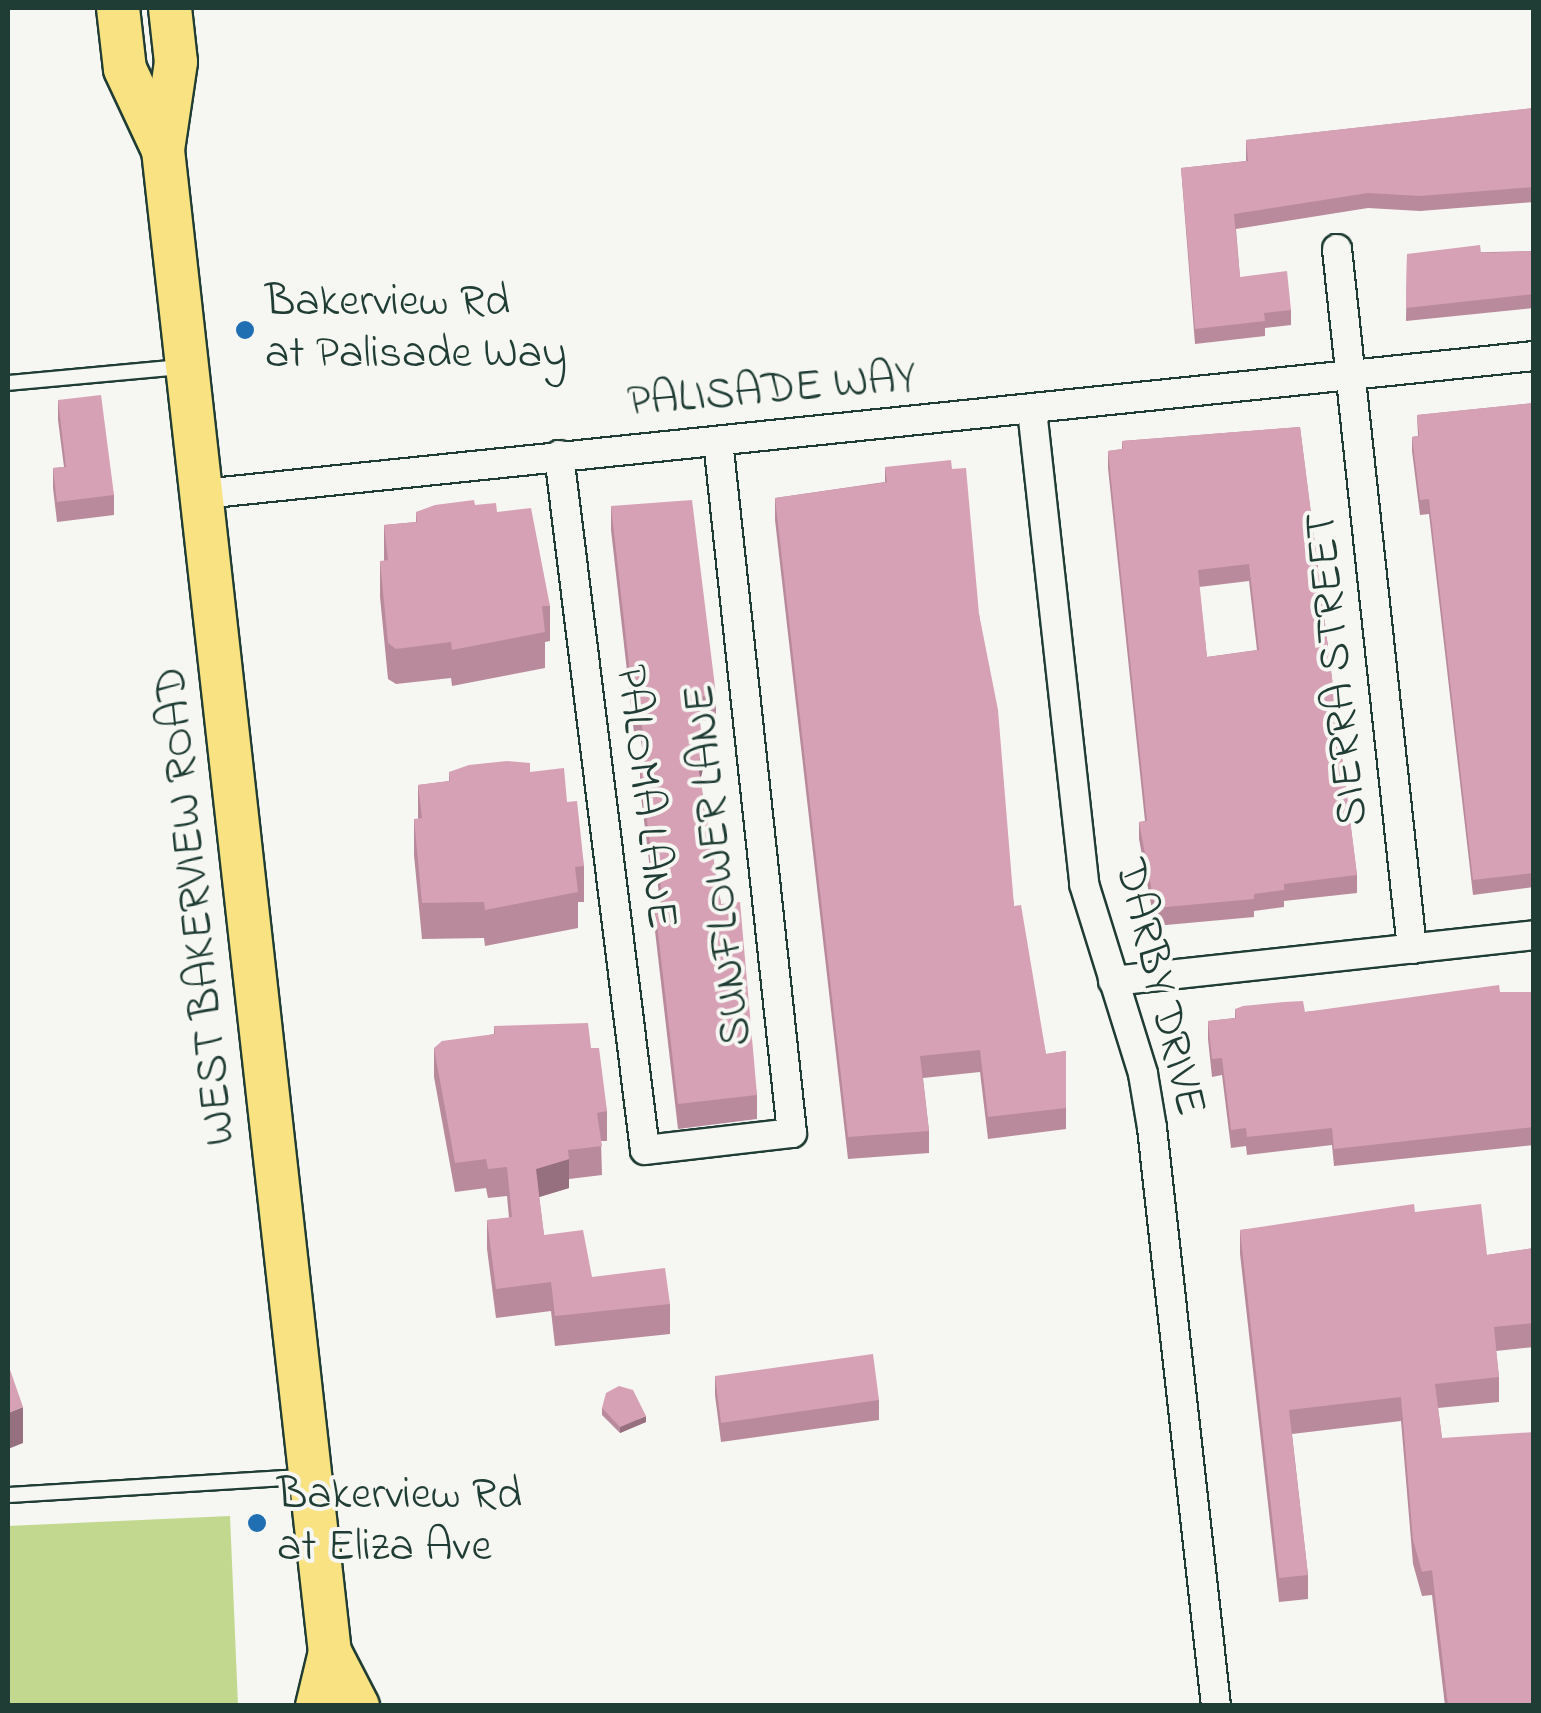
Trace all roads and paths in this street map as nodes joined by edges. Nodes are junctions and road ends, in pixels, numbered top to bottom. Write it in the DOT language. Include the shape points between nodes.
graph roads {
  1 [pos="118,8"];
  2 [pos="170,8"];
  3 [pos="163,150"];
  4 [pos="1337,248"];
  5 [pos="1534,356"];
  6 [pos="188,366"];
  7 [pos="1350,379"];
  8 [pos="8,383"];
  9 [pos="1032,410"];
  10 [pos="718,440"];
  11 [pos="559,455"];
  12 [pos="202,494"];
  13 [pos="1534,936"];
  14 [pos="1412,949"];
  15 [pos="1113,981"];
  16 [pos="645,1150"];
  17 [pos="309,1477"];
  18 [pos="8,1495"];
  19 [pos="330,1652"];
  20 [pos="317,1706"];
  21 [pos="358,1706"];
  22 [pos="1216,1706"];
  1 -- 3 [label="main road, WEST BAKERVIEW ROAD" via="125,69"];
  2 -- 3 [label="main road, WEST BAKERVIEW ROAD" via="176,62"];
  3 -- 6 [label="main road, WEST BAKERVIEW ROAD"];
  4 -- 7 [label="street"];
  5 -- 7 [label="street, PALISADE WAY"];
  6 -- 8 [label="lane"];
  6 -- 12 [label="main road, WEST BAKERVIEW ROAD"];
  7 -- 9 [label="street, PALISADE WAY"];
  7 -- 14 [label="street, SIERRA STREET"];
  9 -- 10 [label="street, PALISADE WAY"];
  9 -- 15 [label="street, DARBY DRIVE" via="1084,884"];
  10 -- 11 [label="street, PALISADE WAY"];
  10 -- 16 [label="street, SUNFLOWER LANE" via="792,1133"];
  11 -- 12 [label="street, PALISADE WAY"];
  11 -- 16 [label="street, PALOMA LANE"];
  12 -- 17 [label="main road, WEST BAKERVIEW ROAD"];
  13 -- 14 [label="street"];
  14 -- 15 [label="street"];
  15 -- 22 [label="street, DARBY DRIVE" via="1143,1074 1152,1128"];
  17 -- 18 [label="lane"];
  17 -- 19 [label="main road, WEST BAKERVIEW ROAD"];
  19 -- 20 [label="main road, WEST BAKERVIEW ROAD"];
  19 -- 21 [label="main road, WEST BAKERVIEW ROAD"];
}
